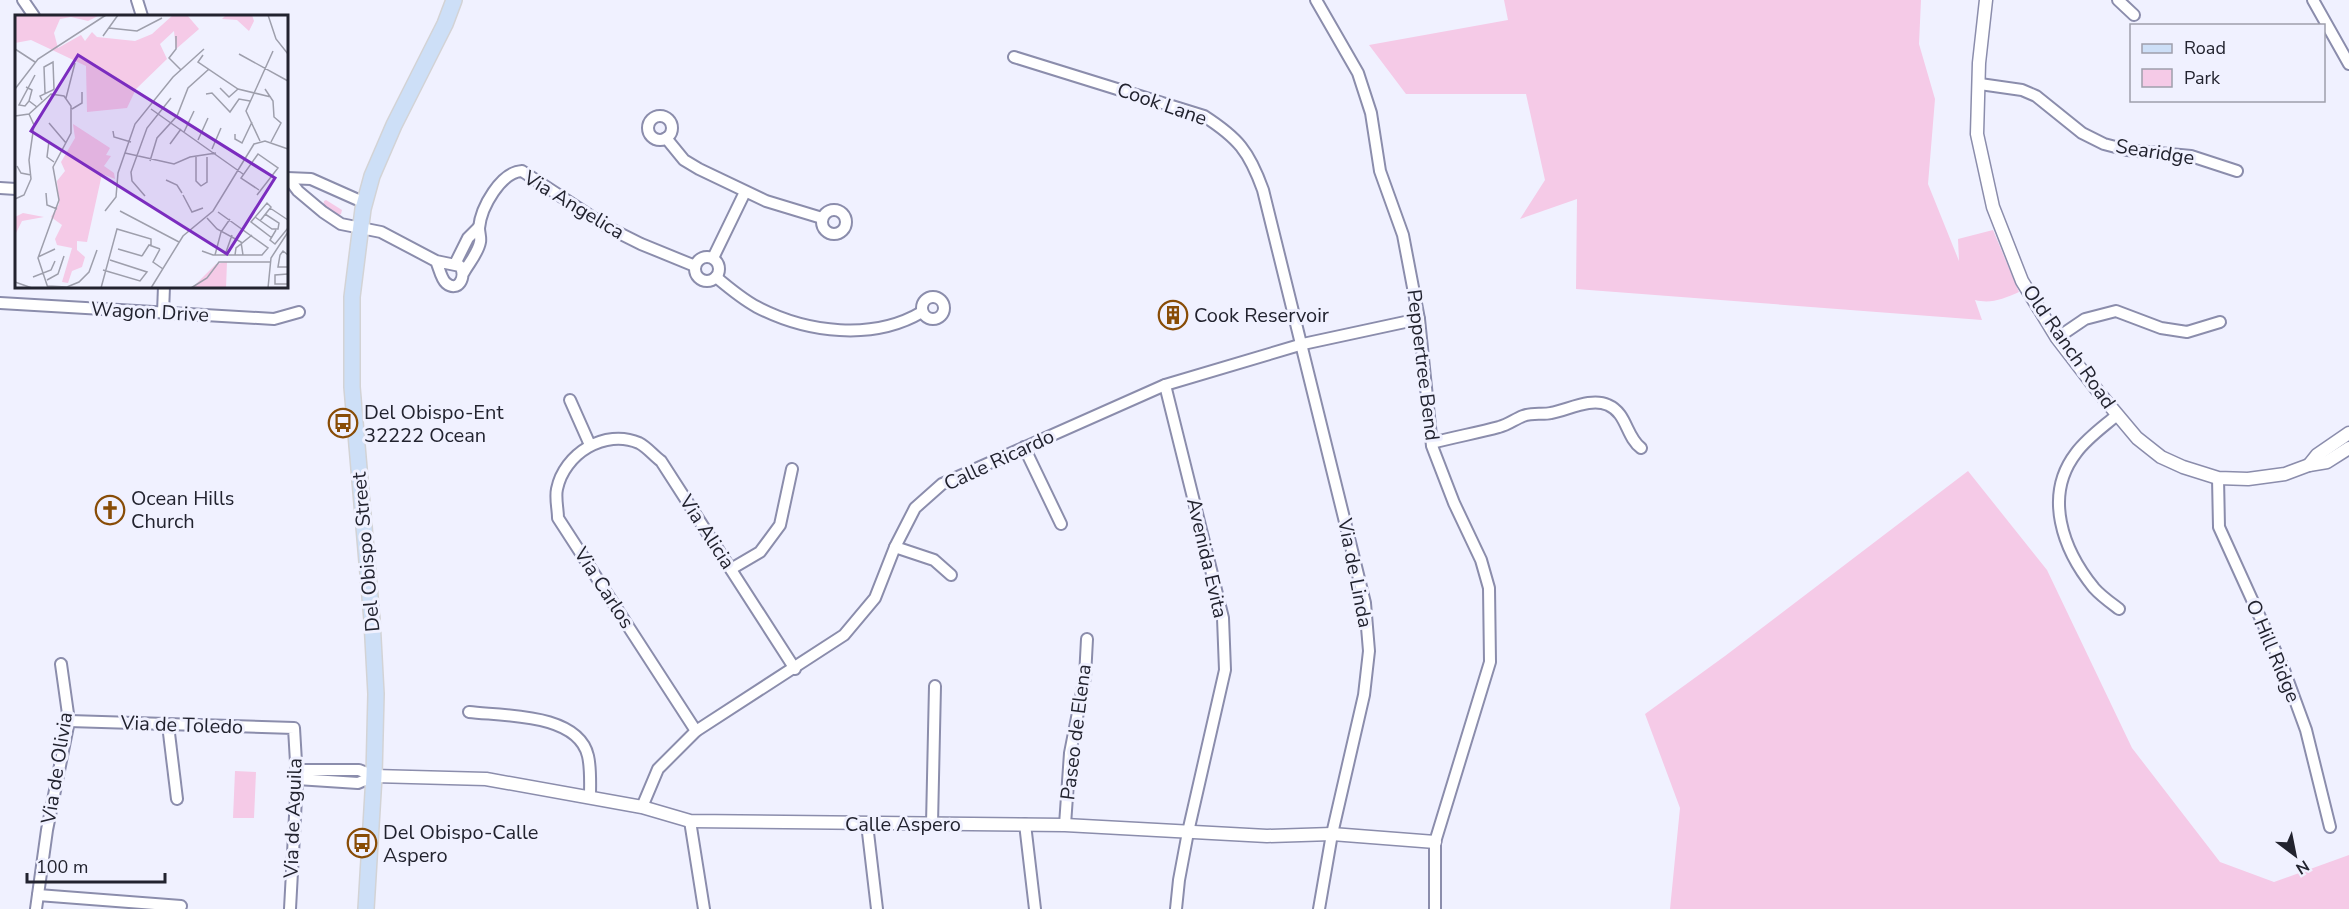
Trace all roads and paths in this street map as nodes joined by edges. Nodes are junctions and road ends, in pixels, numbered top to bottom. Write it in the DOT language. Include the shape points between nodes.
graph roads {
  1 [pos="23,0"];
  2 [pos="137,0"];
  3 [pos="454,0"];
  4 [pos="1316,0"];
  5 [pos="1986,0"];
  6 [pos="2118,0"];
  7 [pos="2313,0"];
  8 [pos="33,15"];
  9 [pos="142,15"];
  10 [pos="2134,15"];
  11 [pos="1014,57"];
  12 [pos="2349,64"];
  13 [pos="1980,84"];
  14 [pos="666,138"];
  15 [pos="2236,171"];
  16 [pos="288,179"];
  17 [pos="0,188"];
  18 [pos="15,189"];
  19 [pos="745,192"];
  20 [pos="365,203"];
  21 [pos="822,218"];
  22 [pos="361,228"];
  23 [pos="713,258"];
  24 [pos="435,261"];
  25 [pos="695,266"];
  26 [pos="460,268"];
  27 [pos="716,277"];
  28 [pos="164,288"];
  29 [pos="0,303"];
  30 [pos="299,312"];
  31 [pos="922,312"];
  32 [pos="163,313"];
  33 [pos="1419,319"];
  34 [pos="2220,322"];
  35 [pos="2057,338"];
  36 [pos="1303,344"];
  37 [pos="1165,386"];
  38 [pos="570,400"];
  39 [pos="2116,415"];
  40 [pos="2349,433"];
  41 [pos="1432,443"];
  42 [pos="590,445"];
  43 [pos="1024,447"];
  44 [pos="2349,447"];
  45 [pos="1641,448"];
  46 [pos="2309,465"];
  47 [pos="792,469"];
  48 [pos="2218,478"];
  49 [pos="1061,525"];
  50 [pos="895,547"];
  51 [pos="731,569"];
  52 [pos="951,575"];
  53 [pos="2119,609"];
  54 [pos="1087,639"];
  55 [pos="61,664"];
  56 [pos="795,669"];
  57 [pos="935,686"];
  58 [pos="469,712"];
  59 [pos="69,722"];
  60 [pos="168,725"];
  61 [pos="294,728"];
  62 [pos="696,731"];
  63 [pos="296,775"];
  64 [pos="374,776"];
  65 [pos="590,797"];
  66 [pos="177,799"];
  67 [pos="642,807"];
  68 [pos="690,820"];
  69 [pos="867,824"];
  70 [pos="932,824"];
  71 [pos="1025,824"];
  72 [pos="1065,825"];
  73 [pos="2330,827"];
  74 [pos="1188,832"];
  75 [pos="1332,834"];
  76 [pos="1435,843"];
  77 [pos="38,895"];
  78 [pos="181,906"];
  79 [pos="36,909"];
  80 [pos="290,909"];
  81 [pos="366,909"];
  82 [pos="704,909"];
  83 [pos="877,909"];
  84 [pos="1035,909"];
  85 [pos="1176,909"];
  86 [pos="1319,909"];
  87 [pos="1435,909"];
  1 -- 8 [label="street"];
  2 -- 9 [label="street"];
  3 -- 20 [label="main road, Del Obispo Street" via="394,125"];
  4 -- 33 [label="street, Peppertree Bend" via="1358,72 1371,113 1380,171 1403,235"];
  5 -- 13 [label="street, Old Ranch Road"];
  6 -- 10 [label="street"];
  7 -- 12 [label="street"];
  11 -- 36 [label="street, Cook Lane" via="1195,112 1228,131 1247,153 1263,190"];
  13 -- 15 [label="street, Searidge" via="2013,88 2036,96 2082,133 2104,144 2191,156"];
  13 -- 35 [label="street, Old Ranch Road" via="1977,134 1993,207 2022,281"];
  14 -- 19 [label="street" via="684,160"];
  16 -- 20 [label="street" via="311,179"];
  16 -- 22 [label="street" via="323,212 341,224"];
  17 -- 18 [label="street"];
  19 -- 21 [label="street"];
  19 -- 23 [label="street"];
  20 -- 22 [label="main road, Del Obispo Street"];
  22 -- 24 [label="street" via="381,231"];
  22 -- 64 [label="main road, Del Obispo Street" via="352,297 352,387 372,620 376,694"];
  23 -- 25 [label="street" via="702,258"];
  23 -- 27 [label="street" via="718,263"];
  24 -- 26 [label="street"];
  24 -- 26 [label="street" via="447,285 460,284 464,279"];
  25 -- 26 [label="street, Via Angelica" via="609,228 522,171 514,171 500,183 487,204 479,227 480,242"];
  25 -- 27 [label="street, Via Angelica" via="702,280"];
  27 -- 31 [label="street, Via Angelica" via="757,307 803,325 867,329 906,321"];
  28 -- 32 [label="street"];
  29 -- 32 [label="street, Wagon Drive"];
  30 -- 32 [label="street, Wagon Drive" via="274,319"];
  33 -- 36 [label="street, Calle Ricardo"];
  33 -- 41 [label="street, Peppertree Bend"];
  34 -- 35 [label="street" via="2187,332 2161,328 2116,311 2085,319"];
  35 -- 39 [label="street, Old Ranch Road"];
  36 -- 37 [label="street, Calle Ricardo"];
  36 -- 75 [label="street, Via de Linda" via="1365,603 1369,651 1364,695"];
  37 -- 43 [label="street, Calle Ricardo"];
  37 -- 74 [label="street, Avenida Evita" via="1223,618 1225,670"];
  38 -- 42 [label="street"];
  39 -- 48 [label="street, Old Ranch Road" via="2161,457"];
  39 -- 53 [label="street" via="2077,452 2068,466 2062,481 2059,513 2062,534 2079,566 2095,590"];
  40 -- 46 [label="street, Old Ranch Road"];
  41 -- 45 [label="street" via="1497,428 1527,415 1601,403 1618,412"];
  41 -- 76 [label="street, Peppertree Bend" via="1481,560 1489,588 1491,618 1490,662"];
  42 -- 51 [label="street, Via Alicia" via="613,438 639,443 661,461"];
  42 -- 62 [label="street, Via Carlos" via="567,464 557,490 558,518"];
  43 -- 49 [label="street"];
  43 -- 50 [label="street, Calle Ricardo" via="942,484 915,508"];
  44 -- 46 [label="street, Old Ranch Road" via="2327,462"];
  46 -- 48 [label="street, Old Ranch Road" via="2285,474"];
  47 -- 51 [label="street" via="780,525 760,552"];
  48 -- 73 [label="street, O Hill Ridge" via="2219,528 2288,680 2306,730"];
  50 -- 52 [label="street" via="934,560"];
  50 -- 56 [label="street, Calle Ricardo" via="875,598 844,636"];
  51 -- 56 [label="street, Via Alicia"];
  54 -- 72 [label="street, Paseo de Elena" via="1085,677 1070,753"];
  55 -- 59 [label="street, Via de Olivia"];
  56 -- 62 [label="street, Calle Ricardo"];
  57 -- 70 [label="street"];
  58 -- 65 [label="street" via="552,722 573,732 588,754"];
  59 -- 60 [label="street, Via de Toledo"];
  59 -- 77 [label="street, Via de Olivia"];
  60 -- 61 [label="street, Via de Toledo"];
  60 -- 66 [label="street"];
  61 -- 63 [label="street, Via de Aguila"];
  62 -- 67 [label="street, Calle Ricardo" via="658,769"];
  63 -- 64 [label="street, Calle Aspero" via="358,783"];
  63 -- 80 [label="street, Via de Aguila"];
  64 -- 65 [label="street, Calle Aspero" via="486,779"];
  64 -- 81 [label="main road, Del Obispo Street"];
  65 -- 67 [label="street, Calle Aspero"];
  67 -- 68 [label="street, Calle Aspero"];
  68 -- 69 [label="street, Calle Aspero"];
  68 -- 82 [label="street"];
  69 -- 70 [label="street, Calle Aspero"];
  69 -- 83 [label="street"];
  70 -- 71 [label="street, Calle Aspero"];
  71 -- 72 [label="street, Calle Aspero"];
  71 -- 84 [label="street"];
  72 -- 74 [label="street, Calle Aspero"];
  74 -- 75 [label="street, Calle Aspero"];
  74 -- 85 [label="street, Avenida Evita"];
  75 -- 76 [label="street, Calle Aspero"];
  75 -- 86 [label="street, Via de Linda"];
  76 -- 87 [label="street, Peppertree Bend"];
  77 -- 78 [label="street"];
  77 -- 79 [label="street, Via de Olivia"];
}
